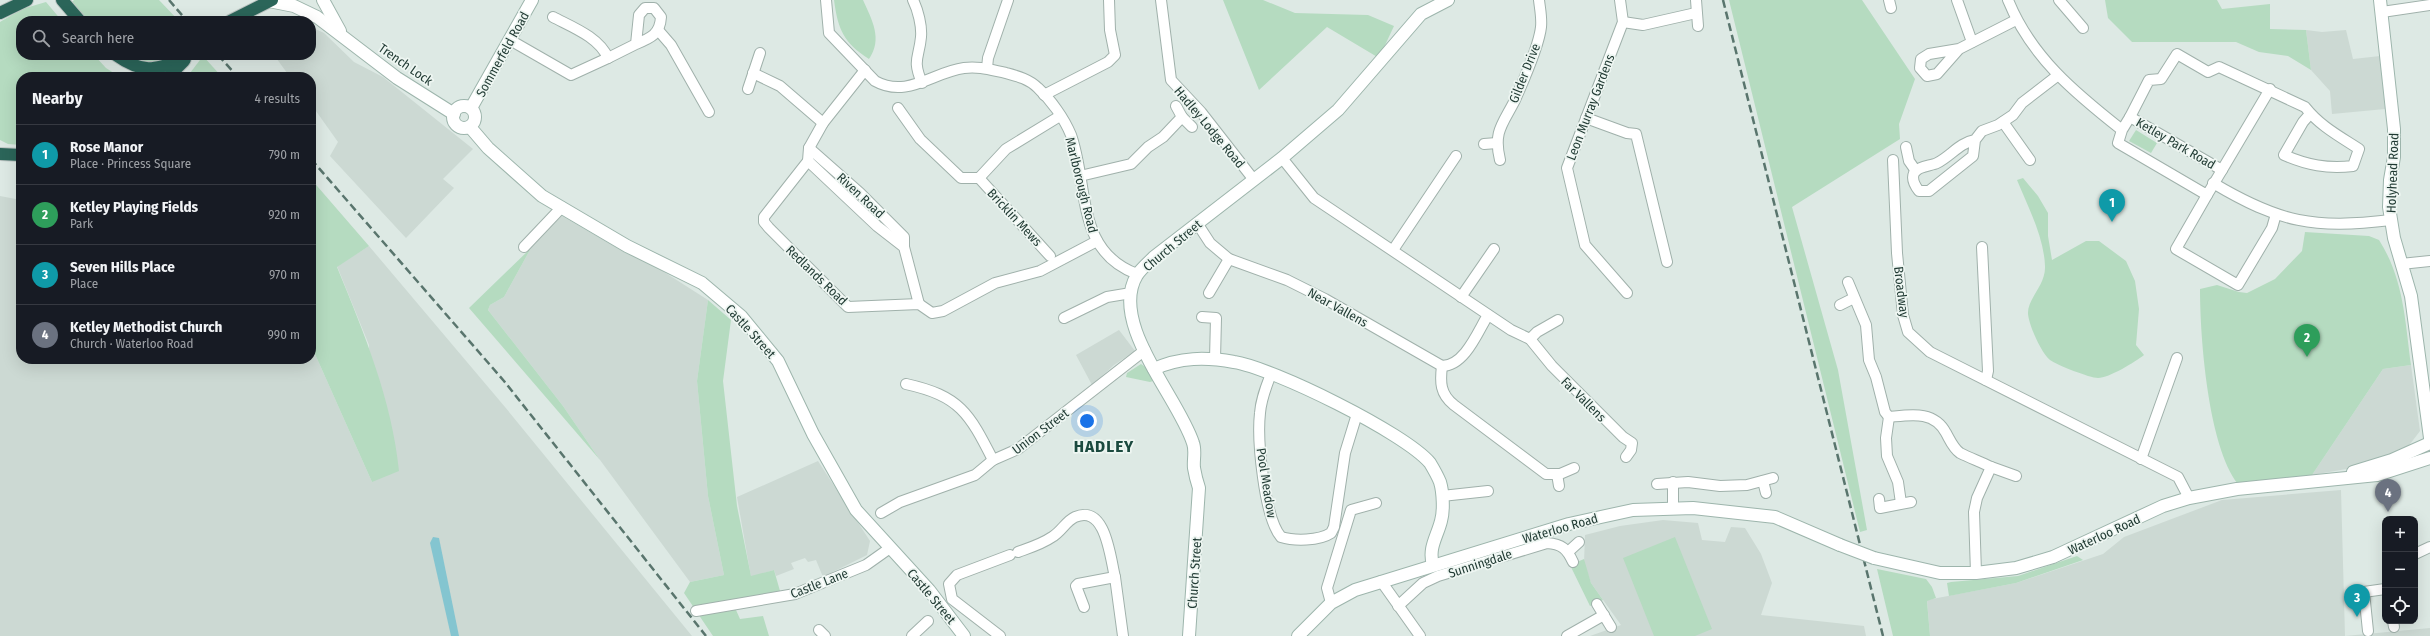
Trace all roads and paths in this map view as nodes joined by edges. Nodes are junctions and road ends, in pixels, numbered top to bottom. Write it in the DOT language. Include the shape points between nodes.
graph roads {
  1 [pos="13,0"];
  2 [pos="27,0"];
  3 [pos="62,0"];
  4 [pos="323,0"];
  5 [pos="532,0"];
  6 [pos="826,0"];
  7 [pos="913,0"];
  8 [pos="1008,0"];
  9 [pos="1109,0"];
  10 [pos="1161,0"];
  11 [pos="1448,0"];
  12 [pos="1539,0"];
  13 [pos="1620,0"];
  14 [pos="1696,0"];
  15 [pos="1957,0"];
  16 [pos="2008,0"];
  17 [pos="2059,0"];
  18 [pos="270,1"];
  19 [pos="2430,5"];
  20 [pos="2381,6"];
  21 [pos="3,12"];
  22 [pos="1696,13"];
  23 [pos="76,16"];
  24 [pos="240,16"];
  25 [pos="315,16"];
  26 [pos="316,16"];
  27 [pos="553,18"];
  28 [pos="2016,20"];
  29 [pos="1623,22"];
  30 [pos="1698,26"];
  31 [pos="2083,28"];
  32 [pos="658,30"];
  33 [pos="343,35"];
  34 [pos="510,40"];
  35 [pos="1972,42"];
  36 [pos="636,44"];
  37 [pos="1959,49"];
  38 [pos="760,53"];
  39 [pos="608,58"];
  40 [pos="124,60"];
  41 [pos="179,60"];
  42 [pos="185,60"];
  43 [pos="987,68"];
  44 [pos="865,70"];
  45 [pos="173,72"];
  46 [pos="753,73"];
  47 [pos="2057,76"];
  48 [pos="922,83"];
  49 [pos="748,89"];
  50 [pos="2270,89"];
  51 [pos="1044,95"];
  52 [pos="1176,106"];
  53 [pos="471,108"];
  54 [pos="898,108"];
  55 [pos="709,112"];
  56 [pos="454,114"];
  57 [pos="2310,114"];
  58 [pos="1060,116"];
  59 [pos="1182,117"];
  60 [pos="2130,117"];
  61 [pos="1586,118"];
  62 [pos="2003,122"];
  63 [pos="824,123"];
  64 [pos="470,127"];
  65 [pos="1192,127"];
  66 [pos="2122,130"];
  67 [pos="1975,140"];
  68 [pos="1497,143"];
  69 [pos="1484,144"];
  70 [pos="1906,147"];
  71 [pos="809,148"];
  72 [pos="0,154"];
  73 [pos="16,155"];
  74 [pos="1456,156"];
  75 [pos="1282,158"];
  76 [pos="1500,160"];
  77 [pos="1893,160"];
  78 [pos="2030,160"];
  79 [pos="808,161"];
  80 [pos="2222,170"];
  81 [pos="1916,171"];
  82 [pos="982,175"];
  83 [pos="1080,176"];
  84 [pos="1254,180"];
  85 [pos="2213,183"];
  86 [pos="2207,195"];
  87 [pos="562,208"];
  88 [pos="2276,214"];
  89 [pos="2391,220"];
  90 [pos="1197,224"];
  91 [pos="1097,241"];
  92 [pos="524,247"];
  93 [pos="904,247"];
  94 [pos="1982,247"];
  95 [pos="1494,249"];
  96 [pos="1393,250"];
  97 [pos="1050,256"];
  98 [pos="1229,259"];
  99 [pos="2430,261"];
  100 [pos="1667,262"];
  101 [pos="2402,264"];
  102 [pos="1137,274"];
  103 [pos="1848,282"];
  104 [pos="1131,293"];
  105 [pos="1627,293"];
  106 [pos="1209,294"];
  107 [pos="1461,297"];
  108 [pos="1854,298"];
  109 [pos="919,304"];
  110 [pos="1840,305"];
  111 [pos="1488,315"];
  112 [pos="1202,317"];
  113 [pos="1064,318"];
  114 [pos="1558,320"];
  115 [pos="1530,339"];
  116 [pos="1145,350"];
  117 [pos="2177,358"];
  118 [pos="1215,359"];
  119 [pos="1442,366"];
  120 [pos="1154,369"];
  121 [pos="1272,374"];
  122 [pos="1986,380"];
  123 [pos="906,384"];
  124 [pos="1357,414"];
  125 [pos="1889,417"];
  126 [pos="2430,438"];
  127 [pos="2430,443"];
  128 [pos="1626,457"];
  129 [pos="2430,458"];
  130 [pos="2141,459"];
  131 [pos="993,460"];
  132 [pos="1991,467"];
  133 [pos="1574,468"];
  134 [pos="1557,474"];
  135 [pos="2016,476"];
  136 [pos="1774,478"];
  137 [pos="2335,478"];
  138 [pos="1763,481"];
  139 [pos="1673,482"];
  140 [pos="1656,484"];
  141 [pos="1559,486"];
  142 [pos="1488,491"];
  143 [pos="1766,493"];
  144 [pos="1442,496"];
  145 [pos="2189,498"];
  146 [pos="1879,499"];
  147 [pos="1376,503"];
  148 [pos="1673,508"];
  149 [pos="881,513"];
  150 [pos="1578,542"];
  151 [pos="2430,547"];
  152 [pos="890,548"];
  153 [pos="1568,552"];
  154 [pos="2418,553"];
  155 [pos="1574,562"];
  156 [pos="1434,565"];
  157 [pos="1976,573"];
  158 [pos="1115,577"];
  159 [pos="1381,581"];
  160 [pos="2382,590"];
  161 [pos="1331,603"];
  162 [pos="1597,604"];
  163 [pos="1398,606"];
  164 [pos="1084,607"];
  165 [pos="696,611"];
  166 [pos="1604,615"];
  167 [pos="928,621"];
  168 [pos="1611,627"];
  169 [pos="2368,631"];
  170 [pos="912,636"];
  171 [pos="964,636"];
  172 [pos="1000,636"];
  173 [pos="1123,636"];
  174 [pos="1189,636"];
  175 [pos="1298,636"];
  176 [pos="1420,636"];
  177 [pos="1567,636"];
  1 -- 21 [label="highway"];
  2 -- 21 [label="highway"];
  3 -- 23 [label="highway"];
  4 -- 33 [label="street"];
  5 -- 34 [label="street, Sommerfeld Road"];
  6 -- 44 [label="street, Marlborough Road" via="829,33"];
  7 -- 48 [label="street" via="921,36 916,56 916,70"];
  8 -- 43 [label="street"];
  9 -- 51 [label="street" via="1110,30 1116,55 1108,62"];
  10 -- 84 [label="street, Hadley Lodge Road" via="1171,80 1201,112"];
  11 -- 75 [label="street, Church Street" via="1422,14 1338,110"];
  12 -- 68 [label="street, Gilder Drive" via="1542,19 1537,42 1498,132"];
  13 -- 29 [label="street, Leon Murray Gardens"];
  14 -- 22 [label="street"];
  15 -- 35 [label="street"];
  16 -- 28 [label="street, Ketley Park Road"];
  17 -- 31 [label="street"];
  18 -- 24 [label="highway"];
  18 -- 25 [label="street, Trench Lock" via="302,9"];
  19 -- 20 [label="street"];
  20 -- 89 [label="street, Holyhead Road" via="2394,129 2394,157 2389,196"];
  22 -- 29 [label="street" via="1643,25"];
  22 -- 30 [label="street"];
  26 -- 33 [label="street, Trench Lock"];
  27 -- 39 [label="street" via="592,39 605,51"];
  28 -- 35 [label="street"];
  28 -- 47 [label="street, Ketley Park Road" via="2031,46"];
  29 -- 61 [label="street, Leon Murray Gardens"];
  32 -- 36 [label="street" via="652,37"];
  32 -- 36 [label="street" via="661,17 654,8 645,8 638,15"];
  32 -- 55 [label="street" via="672,45"];
  33 -- 56 [label="street, Trench Lock" via="397,78"];
  34 -- 39 [label="street" via="571,75"];
  34 -- 53 [label="street, Sommerfeld Road"];
  35 -- 37 [label="street"];
  36 -- 39 [label="street"];
  38 -- 46 [label="street"];
  40 -- 41 [label="highway" via="138,68 151,69"];
  42 -- 45 [label="highway"];
  43 -- 48 [label="street, Marlborough Road" via="976,66 959,69"];
  43 -- 51 [label="street, Marlborough Road" via="1024,79"];
  44 -- 48 [label="street, Marlborough Road" via="875,81 885,86 904,87"];
  44 -- 63 [label="street"];
  46 -- 49 [label="street"];
  46 -- 63 [label="street" via="780,86"];
  47 -- 62 [label="street" via="2022,103 2013,115"];
  47 -- 66 [label="street, Ketley Park Road"];
  50 -- 57 [label="street" via="2305,107"];
  50 -- 60 [label="street" via="2219,67 2208,72 2177,54 2161,79 2149,80"];
  50 -- 80 [label="street"];
  51 -- 58 [label="street, Marlborough Road"];
  52 -- 59 [label="street"];
  53 -- 56 [label="street" via="461,106"];
  53 -- 64 [label="street" via="476,118"];
  54 -- 82 [label="street, Bricklin Mews" via="920,138 961,178"];
  56 -- 64 [label="street, Castle Street" via="457,126"];
  57 -- 57 [label="street" via="2316,121 2359,149 2352,166 2317,166 2284,155"];
  58 -- 82 [label="street" via="1006,149"];
  58 -- 83 [label="street, Marlborough Road" via="1070,134"];
  59 -- 65 [label="street"];
  59 -- 83 [label="street" via="1131,164"];
  60 -- 66 [label="street, Ketley Park Road"];
  60 -- 80 [label="street, Ketley Park Road"];
  61 -- 100 [label="street" via="1627,134 1636,134"];
  61 -- 105 [label="street, Leon Murray Gardens" via="1567,168 1582,236 1588,252"];
  62 -- 67 [label="street" via="1982,131"];
  62 -- 78 [label="street"];
  63 -- 71 [label="street"];
  64 -- 87 [label="street, Castle Street" via="517,176"];
  66 -- 86 [label="street, Ketley Park Road" via="2118,143"];
  67 -- 81 [label="street" via="1966,141 1938,163"];
  67 -- 81 [label="street" via="1973,156 1929,192 1919,191 1914,183"];
  68 -- 69 [label="street"];
  68 -- 76 [label="street, Gilder Drive"];
  70 -- 81 [label="street" via="1909,161"];
  71 -- 79 [label="street"];
  71 -- 93 [label="street, Riven Road" via="860,193 904,237"];
  72 -- 73 [label="highway"];
  74 -- 96 [label="street"];
  75 -- 84 [label="street, Church Street"];
  75 -- 96 [label="street, Far Vallens" via="1314,198"];
  77 -- 122 [label="street, Broadway" via="1897,253 1908,332 1930,352"];
  79 -- 93 [label="street, Riven Road" via="877,226"];
  79 -- 109 [label="street, Redlands Road" via="764,217 768,228 848,307"];
  80 -- 85 [label="street, Ketley Park Road"];
  82 -- 97 [label="street, Bricklin Mews"];
  83 -- 91 [label="street, Marlborough Road" via="1090,224"];
  84 -- 90 [label="street, Church Street"];
  85 -- 86 [label="street, Ketley Park Road"];
  85 -- 88 [label="street, Ketley Park Road" via="2238,198"];
  86 -- 88 [label="street" via="2176,249 2238,285 2272,228"];
  87 -- 92 [label="street"];
  87 -- 152 [label="street, Castle Street" via="627,246 702,283 741,316 778,361 846,496"];
  88 -- 89 [label="street, Ketley Park Road" via="2299,221 2325,224"];
  89 -- 101 [label="street, Holyhead Road"];
  90 -- 98 [label="street, Near Vallens" via="1210,243"];
  90 -- 102 [label="street, Church Street" via="1154,257"];
  91 -- 102 [label="street, Marlborough Road" via="1103,252"];
  91 -- 109 [label="street, Redlands Road" via="1030,276 989,285 943,312 932,313"];
  93 -- 109 [label="street, Riven Road"];
  94 -- 122 [label="street" via="1988,371"];
  95 -- 107 [label="street"];
  96 -- 107 [label="street, Far Vallens"];
  98 -- 106 [label="street"];
  98 -- 119 [label="street, Near Vallens" via="1287,280 1325,299"];
  99 -- 101 [label="street"];
  101 -- 126 [label="street, Holyhead Road" via="2411,296"];
  102 -- 104 [label="street, Church Street"];
  103 -- 108 [label="street"];
  104 -- 113 [label="street" via="1107,297"];
  104 -- 116 [label="street, Church Street" via="1133,320"];
  107 -- 111 [label="street, Far Vallens"];
  108 -- 110 [label="street"];
  108 -- 125 [label="street" via="1866,325 1869,360 1885,412"];
  111 -- 115 [label="street, Far Vallens"];
  111 -- 119 [label="street" via="1463,355 1449,366"];
  112 -- 118 [label="street" via="1216,318"];
  114 -- 115 [label="street"];
  115 -- 128 [label="street, Far Vallens" via="1552,366 1623,438 1632,443"];
  116 -- 120 [label="street, Church Street"];
  116 -- 131 [label="street, Union Street" via="1018,449"];
  117 -- 130 [label="street"];
  118 -- 120 [label="street" via="1181,360"];
  118 -- 121 [label="street" via="1236,362"];
  119 -- 134 [label="street" via="1440,381 1442,392 1447,399 1546,474"];
  120 -- 174 [label="street, Church Street" via="1194,444 1194,468 1199,488"];
  121 -- 124 [label="street"];
  121 -- 124 [label="street, Pool Meadow" via="1261,404 1260,432 1266,494 1273,524 1280,537 1320,538 1332,533 1345,453"];
  122 -- 130 [label="street, Broadway"];
  123 -- 131 [label="street" via="928,389 952,400 974,422"];
  124 -- 144 [label="street" via="1406,444 1430,463 1440,482"];
  125 -- 132 [label="street" via="1920,415 1929,418 1939,423 1950,443 1960,452"];
  125 -- 146 [label="street" via="1887,456 1906,502 1880,508"];
  127 -- 137 [label="street, Waterloo Road" via="2392,460"];
  129 -- 137 [label="street, Waterloo Road" via="2377,475"];
  130 -- 145 [label="street, Broadway" via="2178,477"];
  131 -- 149 [label="street, Union Street" via="975,475 900,502"];
  132 -- 135 [label="street"];
  132 -- 157 [label="street" via="1977,498 1974,512"];
  133 -- 134 [label="street"];
  134 -- 141 [label="street"];
  136 -- 138 [label="street"];
  137 -- 145 [label="street, Waterloo Road" via="2237,489"];
  138 -- 139 [label="street" via="1748,485 1720,486"];
  138 -- 143 [label="street"];
  139 -- 140 [label="street"];
  139 -- 148 [label="street"];
  142 -- 144 [label="street"];
  144 -- 156 [label="street" via="1442,520 1431,548"];
  145 -- 157 [label="street, Waterloo Road" via="2163,506 2053,557 2016,568"];
  147 -- 161 [label="street" via="1351,510 1327,588"];
  148 -- 156 [label="street, Waterloo Road" via="1616,513 1569,524"];
  148 -- 157 [label="street, Waterloo Road, bridge" via="1714,509 1774,517 1874,558 1940,573"];
  150 -- 153 [label="street"];
  151 -- 154 [label="street"];
  152 -- 165 [label="street, Castle Lane" via="866,565 795,594"];
  152 -- 171 [label="street, Castle Street" via="929,590"];
  153 -- 155 [label="street"];
  153 -- 163 [label="street, Sunningdale" via="1559,544 1547,543 1492,558 1423,583"];
  156 -- 159 [label="street, Waterloo Road"];
  158 -- 164 [label="street" via="1078,584 1076,586"];
  158 -- 172 [label="street, Castle Street" via="1102,528 1099,521 1091,516 1076,517 1053,537 952,578 949,584 952,599"];
  158 -- 173 [label="street"];
  159 -- 161 [label="street, Waterloo Road" via="1355,590"];
  159 -- 163 [label="street"];
  160 -- 169 [label="street" via="2364,592"];
  161 -- 175 [label="street, Waterloo Road"];
  162 -- 166 [label="street"];
  163 -- 176 [label="street"];
  166 -- 168 [label="street"];
  166 -- 177 [label="street"];
  167 -- 170 [label="street"];
}
